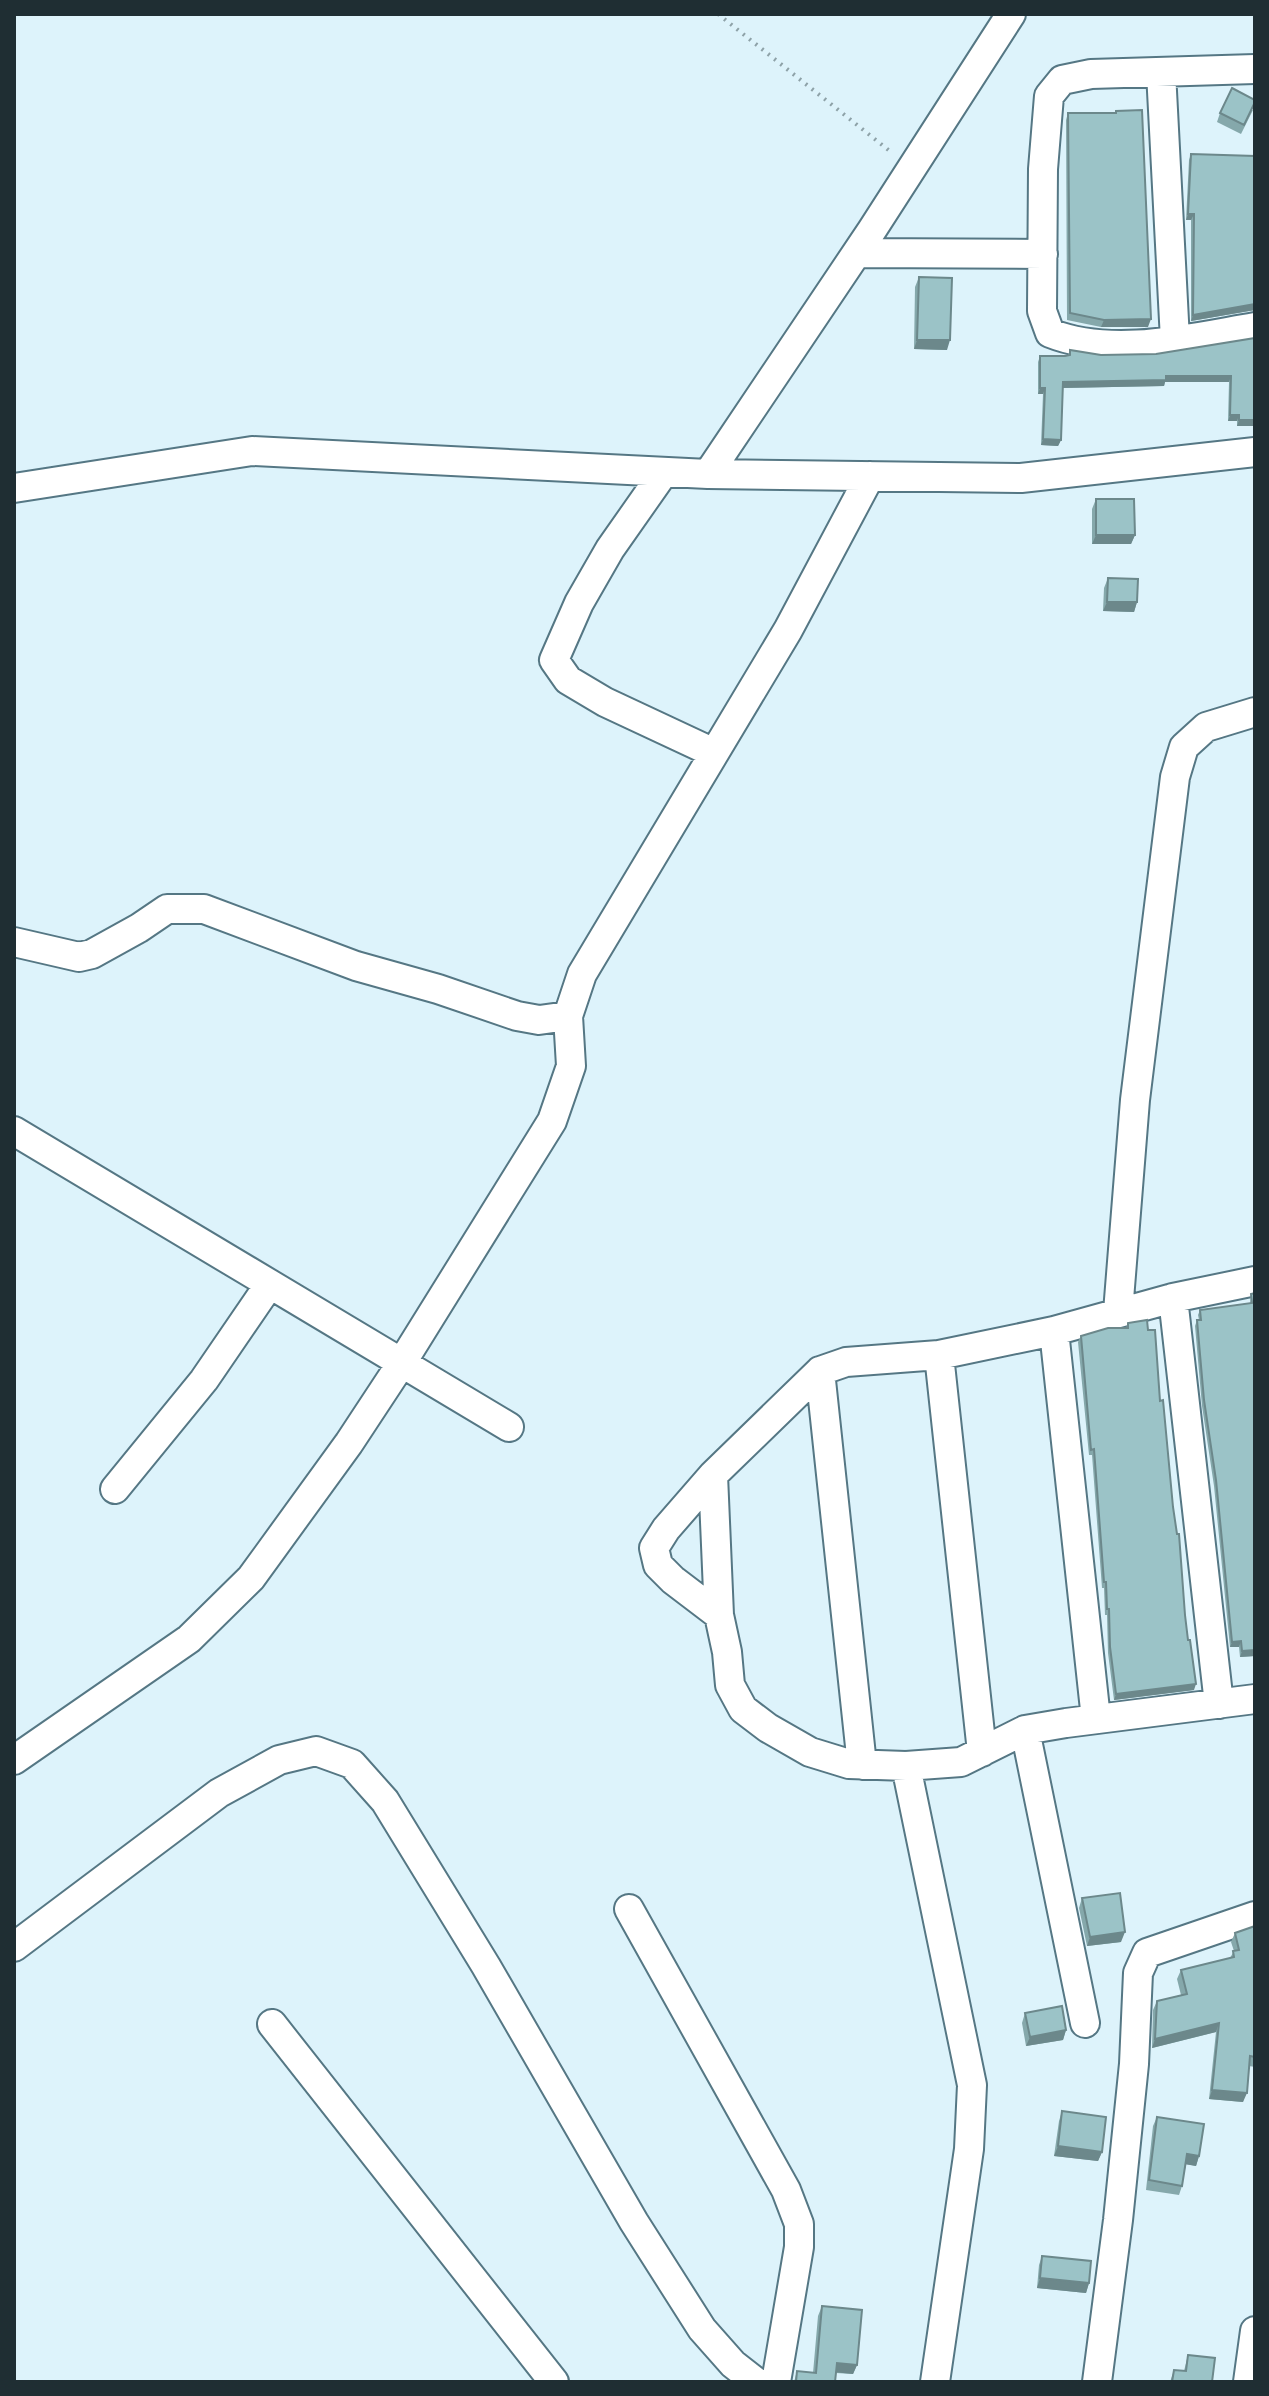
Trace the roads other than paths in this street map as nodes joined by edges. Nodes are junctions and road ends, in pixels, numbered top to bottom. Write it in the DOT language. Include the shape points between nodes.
graph roads {
  1 [pos="1011,14"];
  2 [pos="1255,69"];
  3 [pos="1161,72"];
  4 [pos="857,253"];
  5 [pos="1043,254"];
  6 [pos="1255,327"];
  7 [pos="1175,340"];
  8 [pos="1255,452"];
  9 [pos="664,472"];
  10 [pos="708,474"];
  11 [pos="870,476"];
  12 [pos="14,488"];
  13 [pos="1255,712"];
  14 [pos="714,753"];
  15 [pos="14,942"];
  16 [pos="568,1016"];
  17 [pos="14,1131"];
  18 [pos="1253,1273"];
  19 [pos="269,1285"];
  20 [pos="1173,1298"];
  21 [pos="1118,1312"];
  22 [pos="1054,1331"];
  23 [pos="939,1355"];
  24 [pos="401,1364"];
  25 [pos="820,1371"];
  26 [pos="509,1427"];
  27 [pos="713,1475"];
  28 [pos="115,1489"];
  29 [pos="719,1615"];
  30 [pos="1255,1699"];
  31 [pos="1219,1704"];
  32 [pos="1096,1719"];
  33 [pos="1025,1730"];
  34 [pos="982,1752"];
  35 [pos="14,1760"];
  36 [pos="862,1765"];
  37 [pos="906,1766"];
  38 [pos="629,1909"];
  39 [pos="1255,1916"];
  40 [pos="14,1947"];
  41 [pos="1085,2023"];
  42 [pos="272,2024"];
  43 [pos="1255,2331"];
  44 [pos="554,2382"];
  45 [pos="756,2382"];
  46 [pos="776,2382"];
  47 [pos="935,2382"];
  48 [pos="1097,2382"];
  49 [pos="1248,2382"];
  1 -- 4 [label="street"];
  2 -- 3 [label="street"];
  3 -- 5 [label="street" via="1062,80 1049,96"];
  3 -- 7 [label="street"];
  4 -- 5 [label="street"];
  4 -- 10 [label="street"];
  5 -- 7 [label="street" via="1042,311 1050,333 1072,342"];
  6 -- 7 [label="street"];
  8 -- 11 [label="street" via="1021,478"];
  9 -- 10 [label="street"];
  9 -- 12 [label="street" via="252,451"];
  9 -- 14 [label="street" via="610,549 554,660 568,680 605,702"];
  10 -- 11 [label="street"];
  11 -- 14 [label="street" via="788,630"];
  13 -- 21 [label="street" via="1206,727 1184,747 1175,777 1135,1100"];
  14 -- 16 [label="street" via="582,974"];
  15 -- 16 [label="street" via="79,957 167,909 204,909 356,966 517,1016"];
  16 -- 24 [label="street" via="571,1066 552,1121"];
  17 -- 19 [label="street"];
  18 -- 20 [label="street"];
  19 -- 24 [label="street"];
  19 -- 28 [label="street" via="204,1380"];
  20 -- 21 [label="street"];
  20 -- 31 [label="street"];
  21 -- 22 [label="street"];
  22 -- 23 [label="street"];
  22 -- 32 [label="street"];
  23 -- 25 [label="street" via="846,1362"];
  23 -- 34 [label="street"];
  24 -- 26 [label="street"];
  24 -- 35 [label="street" via="251,1578 189,1639"];
  25 -- 27 [label="street"];
  25 -- 36 [label="street"];
  27 -- 29 [label="street"];
  27 -- 29 [label="street" via="654,1548 658,1565"];
  29 -- 36 [label="street" via="730,1685 743,1709 810,1752"];
  30 -- 31 [label="street"];
  31 -- 32 [label="street"];
  32 -- 33 [label="street"];
  33 -- 34 [label="street"];
  33 -- 41 [label="street"];
  34 -- 37 [label="street" via="961,1762"];
  36 -- 37 [label="street"];
  37 -- 47 [label="street" via="972,2085 969,2149"];
  38 -- 46 [label="street" via="786,2190 799,2224"];
  39 -- 48 [label="street" via="1147,1953 1138,1973 1134,2064"];
  40 -- 45 [label="street" via="219,1793 279,1760 316,1751 352,1764 385,1801 702,2329"];
  42 -- 44 [label="street"];
  43 -- 49 [label="street"];
}
